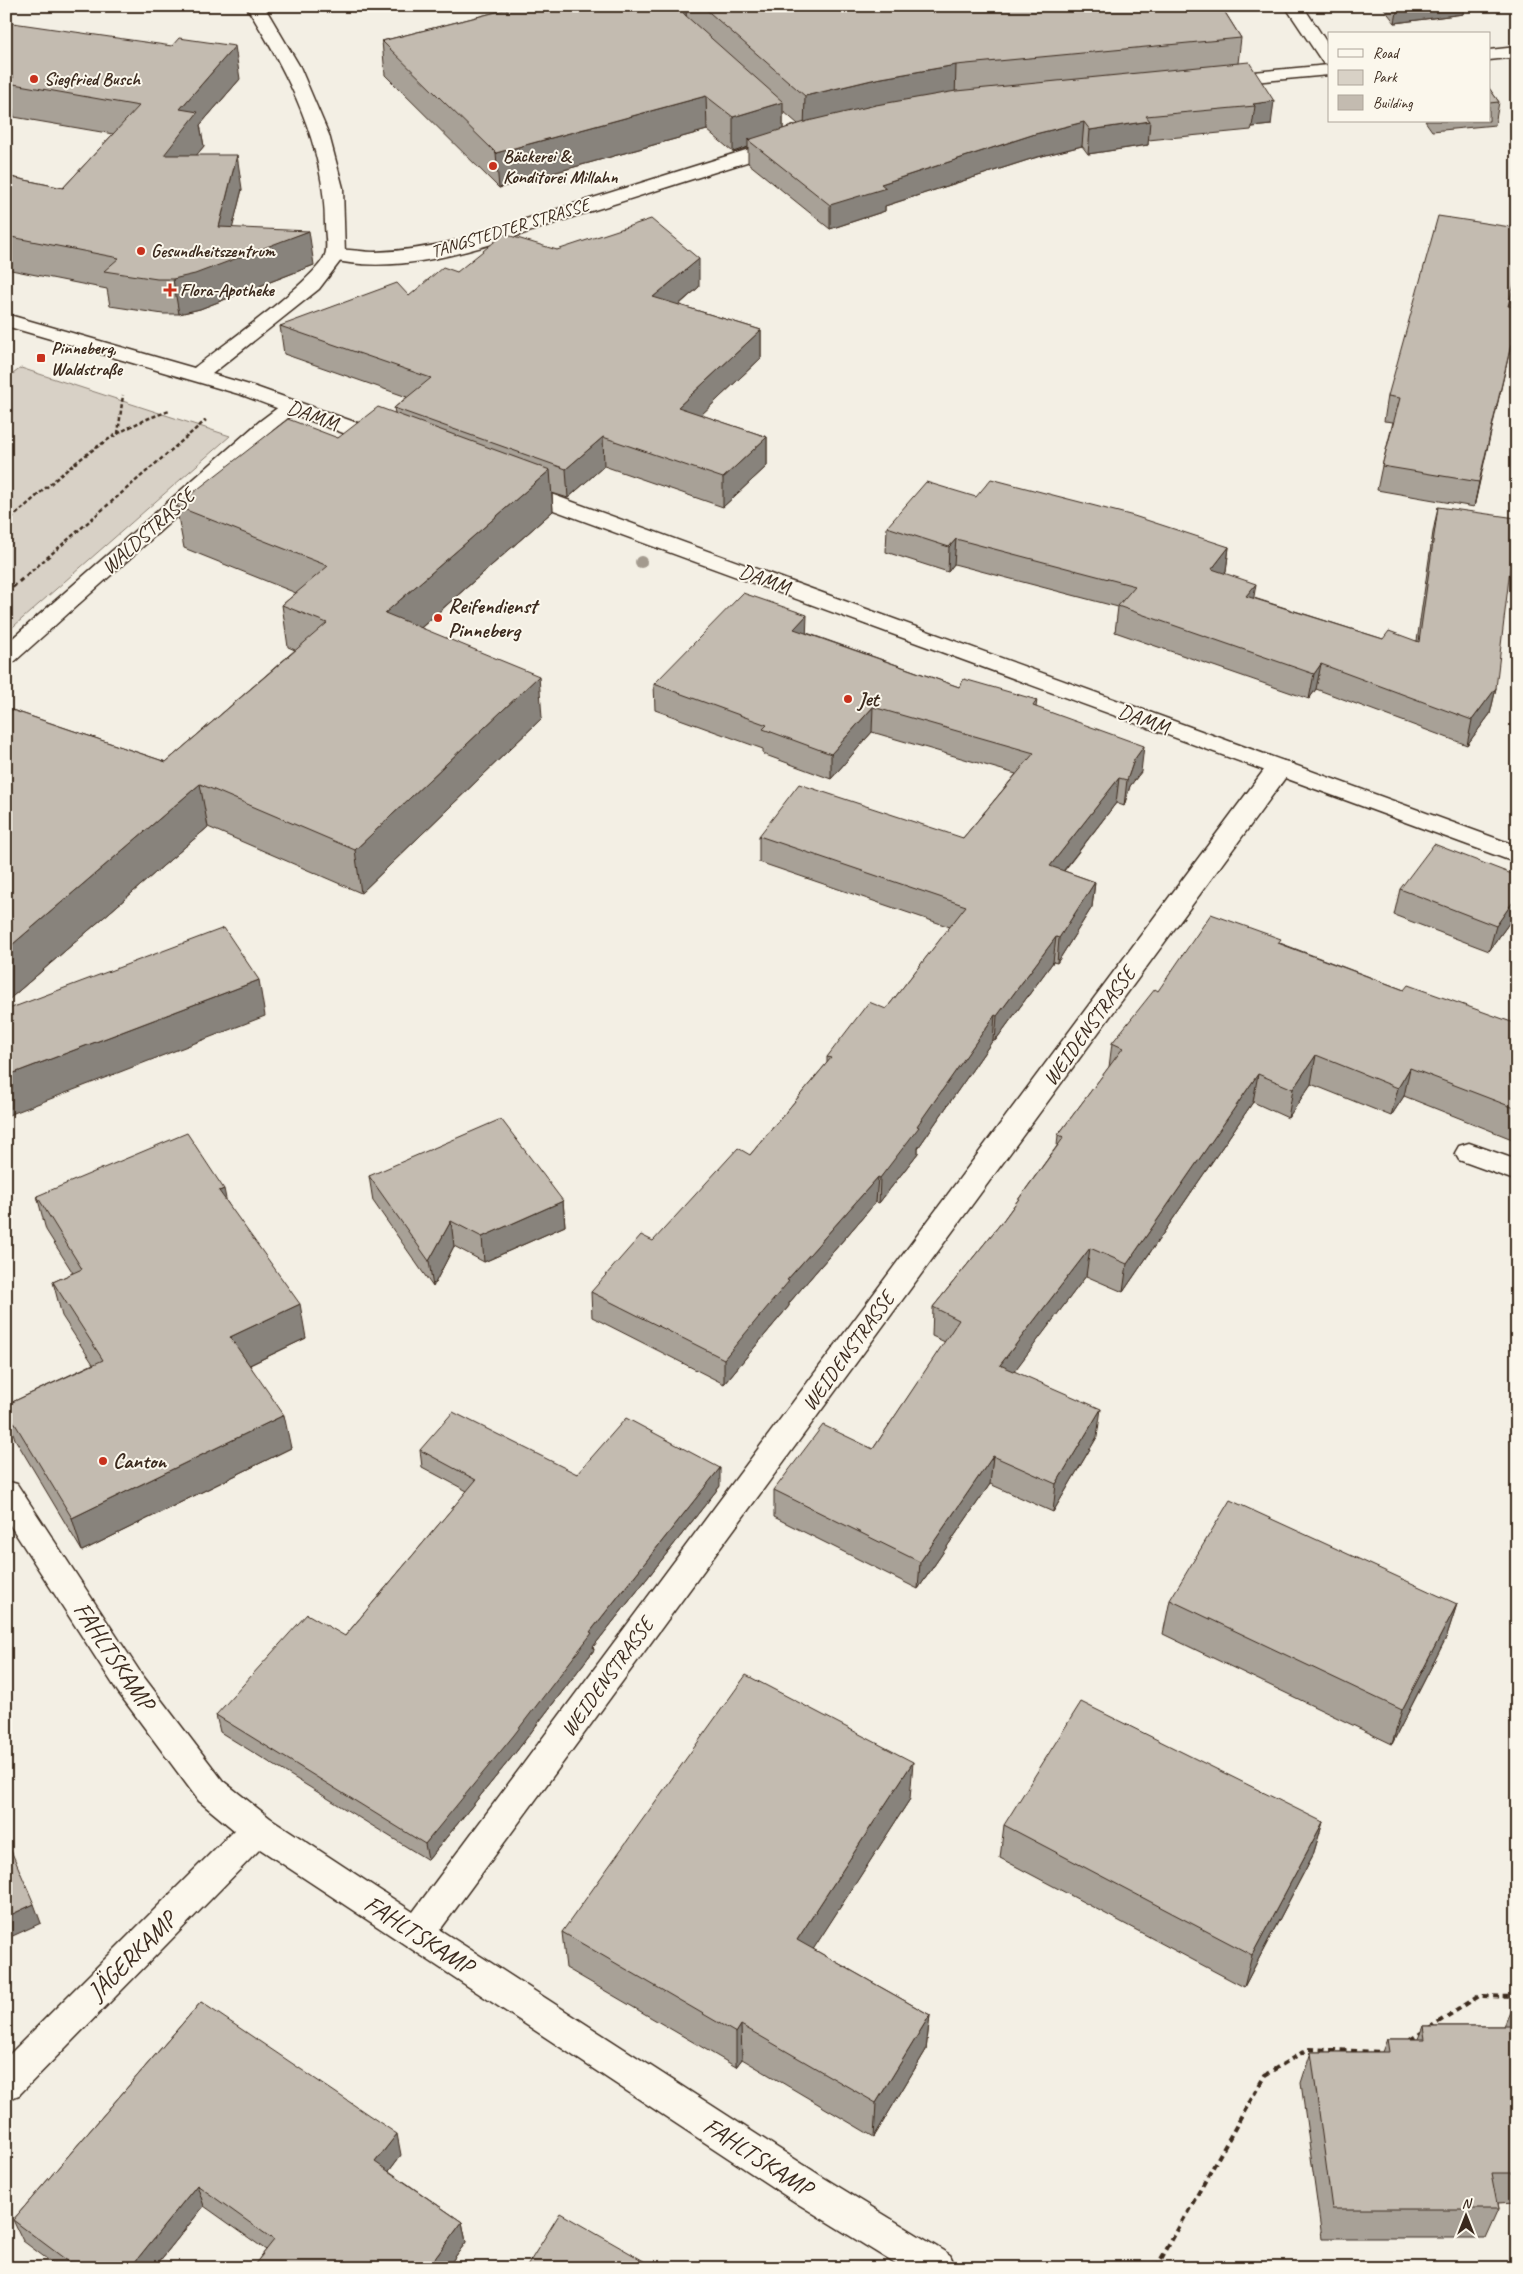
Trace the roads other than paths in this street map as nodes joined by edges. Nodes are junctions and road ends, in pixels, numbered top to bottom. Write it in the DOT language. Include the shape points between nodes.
graph roads {
  1 [pos="255,6"];
  2 [pos="1294,6"];
  3 [pos="1517,52"];
  4 [pos="1490,55"];
  5 [pos="1328,57"];
  6 [pos="1328,70"];
  7 [pos="1205,82"];
  8 [pos="793,133"];
  9 [pos="335,255"];
  10 [pos="6,320"];
  11 [pos="198,375"];
  12 [pos="291,407"];
  13 [pos="402,447"];
  14 [pos="494,480"];
  15 [pos="6,657"];
  16 [pos="1279,768"];
  17 [pos="1517,855"];
  18 [pos="1469,1154"];
  19 [pos="1517,1171"];
  20 [pos="6,1493"];
  21 [pos="258,1829"];
  22 [pos="417,1934"];
  23 [pos="6,2083"];
  24 [pos="937,2268"];
  1 -- 9 [label="street" via="280,45 323,141 332,181"];
  2 -- 5 [label="street"];
  3 -- 4 [label="street"];
  6 -- 7 [label="street"];
  8 -- 9 [label="street, TANGSTEDTER STRASSE" via="464,245 409,257"];
  9 -- 11 [label="street" via="312,285"];
  10 -- 11 [label="street, DAMM"];
  11 -- 12 [label="street, DAMM"];
  12 -- 13 [label="street, DAMM"];
  12 -- 15 [label="street, WALDSTRASSE"];
  14 -- 16 [label="street, DAMM"];
  16 -- 17 [label="street, DAMM"];
  16 -- 22 [label="street, WEIDENSTRASSE"];
  18 -- 19 [label="street"];
  20 -- 21 [label="street, FAHLTSKAMP" via="129,1682 211,1791"];
  21 -- 22 [label="street, FAHLTSKAMP"];
  21 -- 23 [label="street, JÄGERKAMP"];
  22 -- 24 [label="street, FAHLTSKAMP" via="808,2190"];
}
